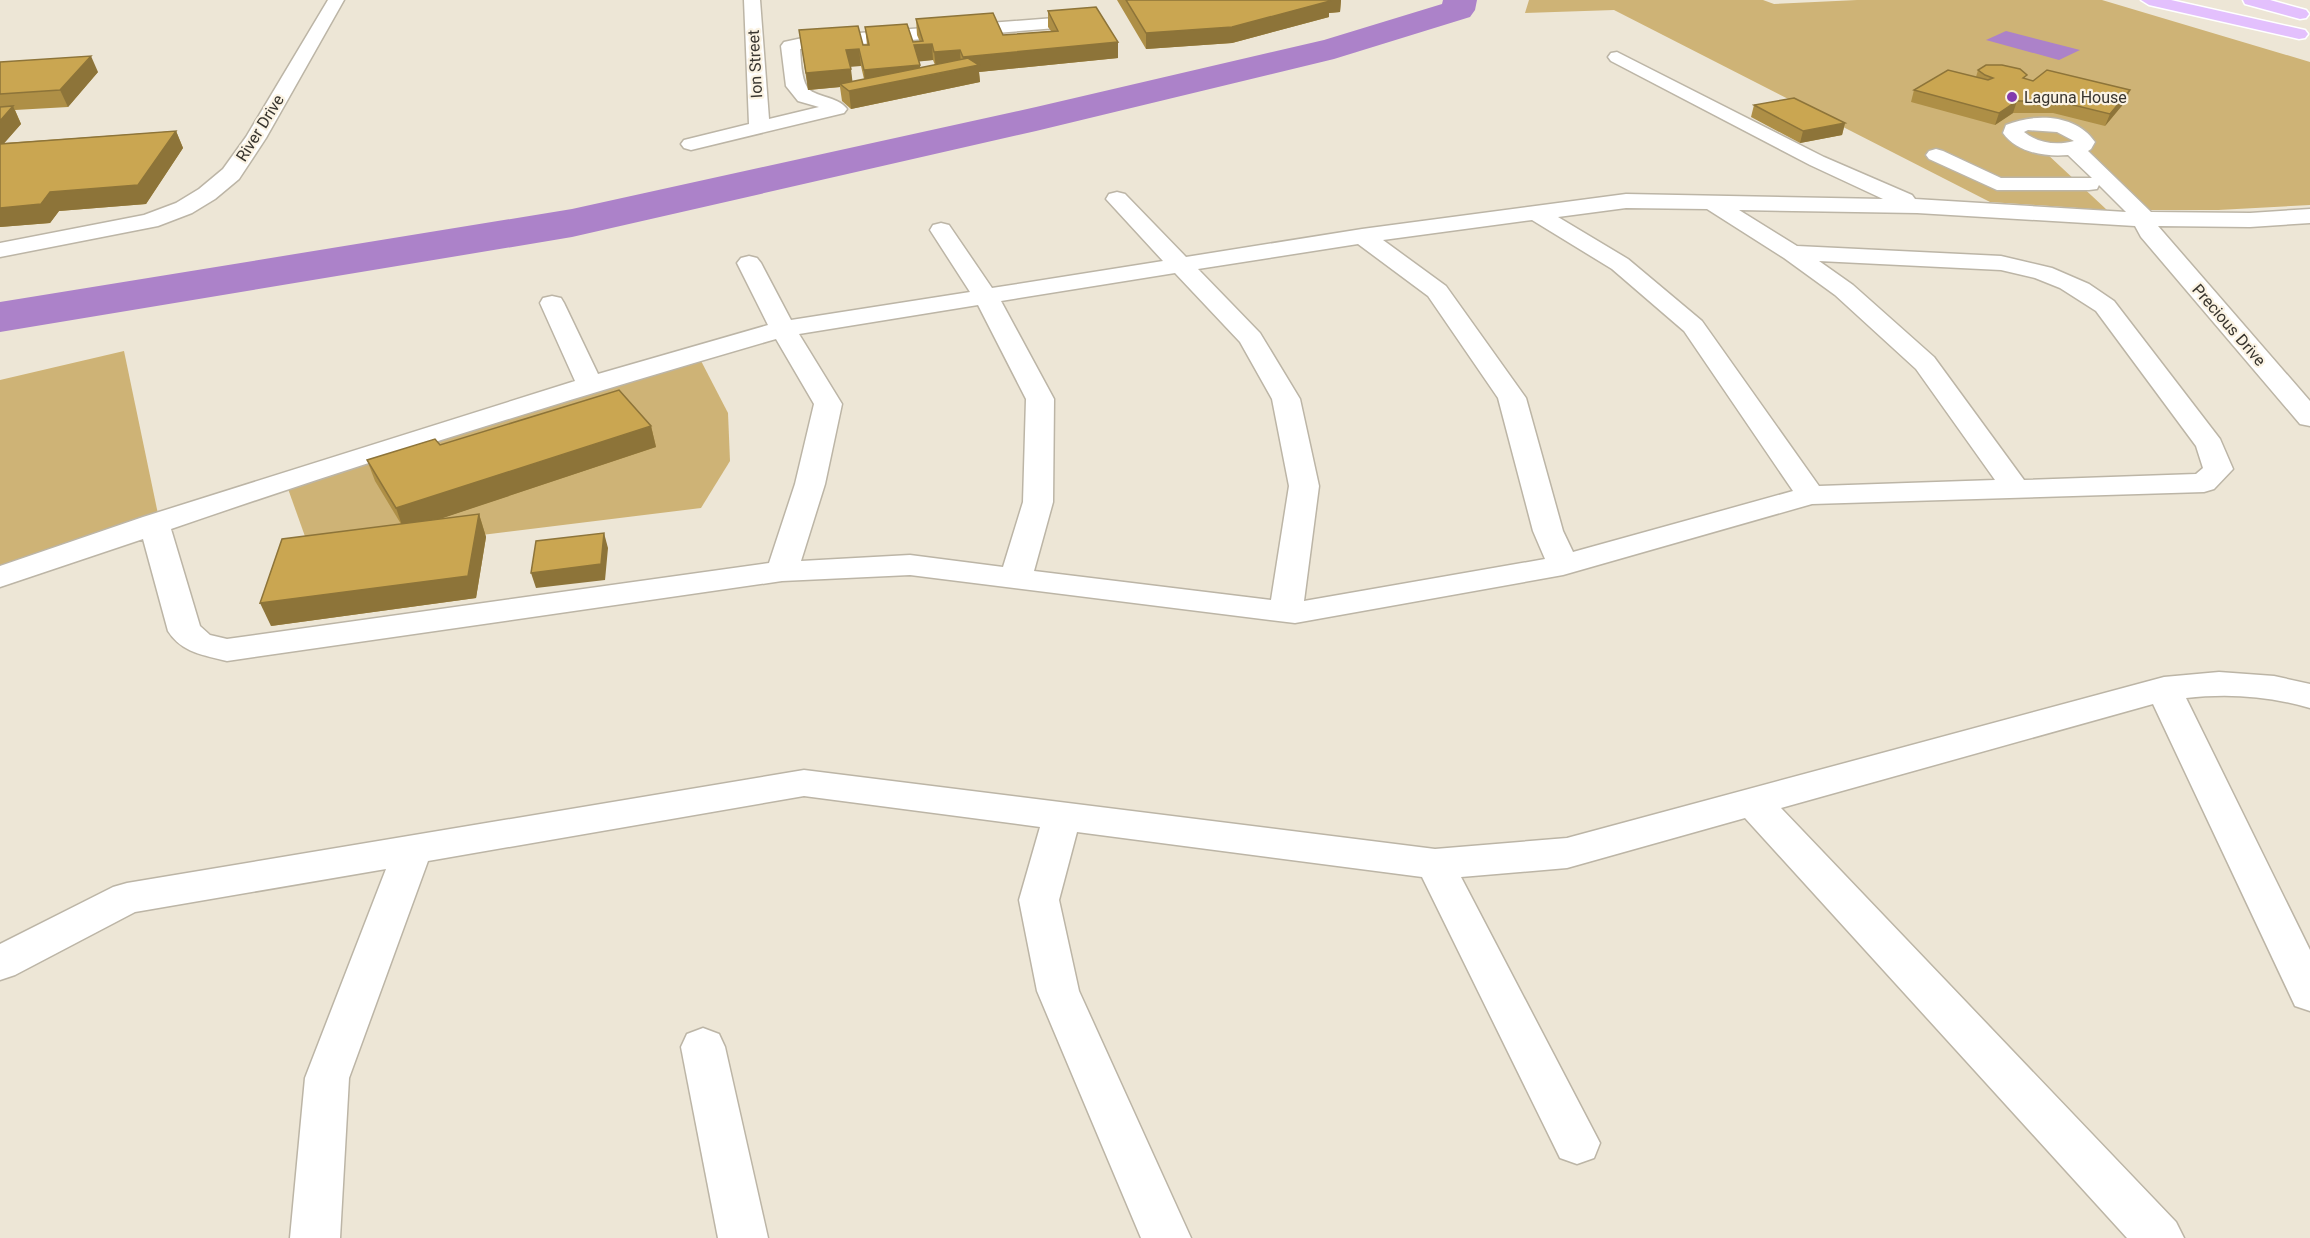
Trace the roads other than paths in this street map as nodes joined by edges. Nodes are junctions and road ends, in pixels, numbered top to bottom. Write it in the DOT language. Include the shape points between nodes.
graph roads {
  1 [pos="336,0"];
  2 [pos="752,0"];
  3 [pos="2149,0"];
  4 [pos="2180,0"];
  5 [pos="2251,0"];
  6 [pos="2264,0"];
  7 [pos="2310,16"];
  8 [pos="1097,20"];
  9 [pos="2304,36"];
  10 [pos="1617,57"];
  11 [pos="759,128"];
  12 [pos="691,144"];
  13 [pos="1936,155"];
  14 [pos="2089,184"];
  15 [pos="2113,186"];
  16 [pos="2144,186"];
  17 [pos="1117,199"];
  18 [pos="1711,202"];
  19 [pos="1917,206"];
  20 [pos="1536,213"];
  21 [pos="2310,216"];
  22 [pos="2139,223"];
  23 [pos="941,230"];
  24 [pos="1362,237"];
  25 [pos="0,250"];
  26 [pos="1792,253"];
  27 [pos="749,263"];
  28 [pos="1182,266"];
  29 [pos="986,297"];
  30 [pos="552,303"];
  31 [pos="783,329"];
  32 [pos="590,385"];
  33 [pos="2310,418"];
  34 [pos="2016,489"];
  35 [pos="1811,495"];
  36 [pos="154,523"];
  37 [pos="1563,565"];
  38 [pos="782,571"];
  39 [pos="7,576"];
  40 [pos="1016,578"];
  41 [pos="1286,612"];
  42 [pos="2164,689"];
  43 [pos="2310,696"];
  44 [pos="1752,801"];
  45 [pos="1063,816"];
  46 [pos="414,849"];
  47 [pos="1435,864"];
  48 [pos="0,963"];
  49 [pos="2310,994"];
  50 [pos="703,1047"];
  51 [pos="1577,1143"];
  52 [pos="315,1238"];
  53 [pos="743,1238"];
  54 [pos="1167,1238"];
  55 [pos="2159,1238"];
  1 -- 25 [label="street, River Drive" via="256,138 231,174 207,194 150,221"];
  2 -- 11 [label="street, Ion Street"];
  3 -- 9 [label="highway"];
  4 -- 9 [label="highway"];
  5 -- 7 [label="highway"];
  6 -- 7 [label="highway"];
  8 -- 11 [label="street, Ion Street" via="790,46 796,86 805,97 837,109"];
  10 -- 19 [label="street" via="1817,161"];
  11 -- 12 [label="street, Ion Street"];
  13 -- 14 [label="street" via="1997,184"];
  14 -- 15 [label="street" via="2064,149"];
  14 -- 22 [label="street" via="2117,214"];
  15 -- 16 [label="street"];
  15 -- 22 [label="street" via="2140,213"];
  17 -- 28 [label="street"];
  18 -- 19 [label="street"];
  18 -- 20 [label="street" via="1626,201"];
  18 -- 26 [label="street"];
  19 -- 22 [label="street"];
  20 -- 24 [label="street"];
  20 -- 35 [label="street" via="1620,264 1693,326"];
  21 -- 22 [label="street"];
  22 -- 33 [label="street, Precious Drive"];
  23 -- 29 [label="street"];
  24 -- 28 [label="street"];
  24 -- 37 [label="street" via="1437,291 1512,398 1548,531"];
  26 -- 34 [label="street" via="1844,290 1925,363"];
  26 -- 34 [label="street" via="2001,263 2059,277 2086,290 2105,306 2210,445 2218,469 2204,483"];
  27 -- 31 [label="street"];
  28 -- 29 [label="street"];
  28 -- 41 [label="street" via="1251,338 1286,399 1304,486"];
  29 -- 31 [label="street"];
  29 -- 40 [label="street" via="1040,399 1038,502"];
  30 -- 32 [label="street"];
  31 -- 32 [label="street"];
  31 -- 38 [label="street" via="828,404 810,484"];
  32 -- 36 [label="street"];
  34 -- 35 [label="street"];
  35 -- 37 [label="street"];
  36 -- 38 [label="street" via="185,631 199,644 227,650"];
  36 -- 39 [label="street"];
  37 -- 41 [label="street"];
  38 -- 40 [label="street" via="910,565"];
  40 -- 41 [label="street"];
  42 -- 43 [label="street" via="2196,684 2250,685"];
  42 -- 44 [label="street"];
  42 -- 49 [label="street"];
  44 -- 47 [label="street" via="1567,853"];
  44 -- 55 [label="street"];
  45 -- 46 [label="street" via="804,783"];
  45 -- 47 [label="street"];
  45 -- 54 [label="street" via="1040,900 1058,992"];
  46 -- 48 [label="street" via="127,898"];
  46 -- 52 [label="street" via="327,1078"];
  47 -- 51 [label="street"];
  50 -- 53 [label="street"];
}
